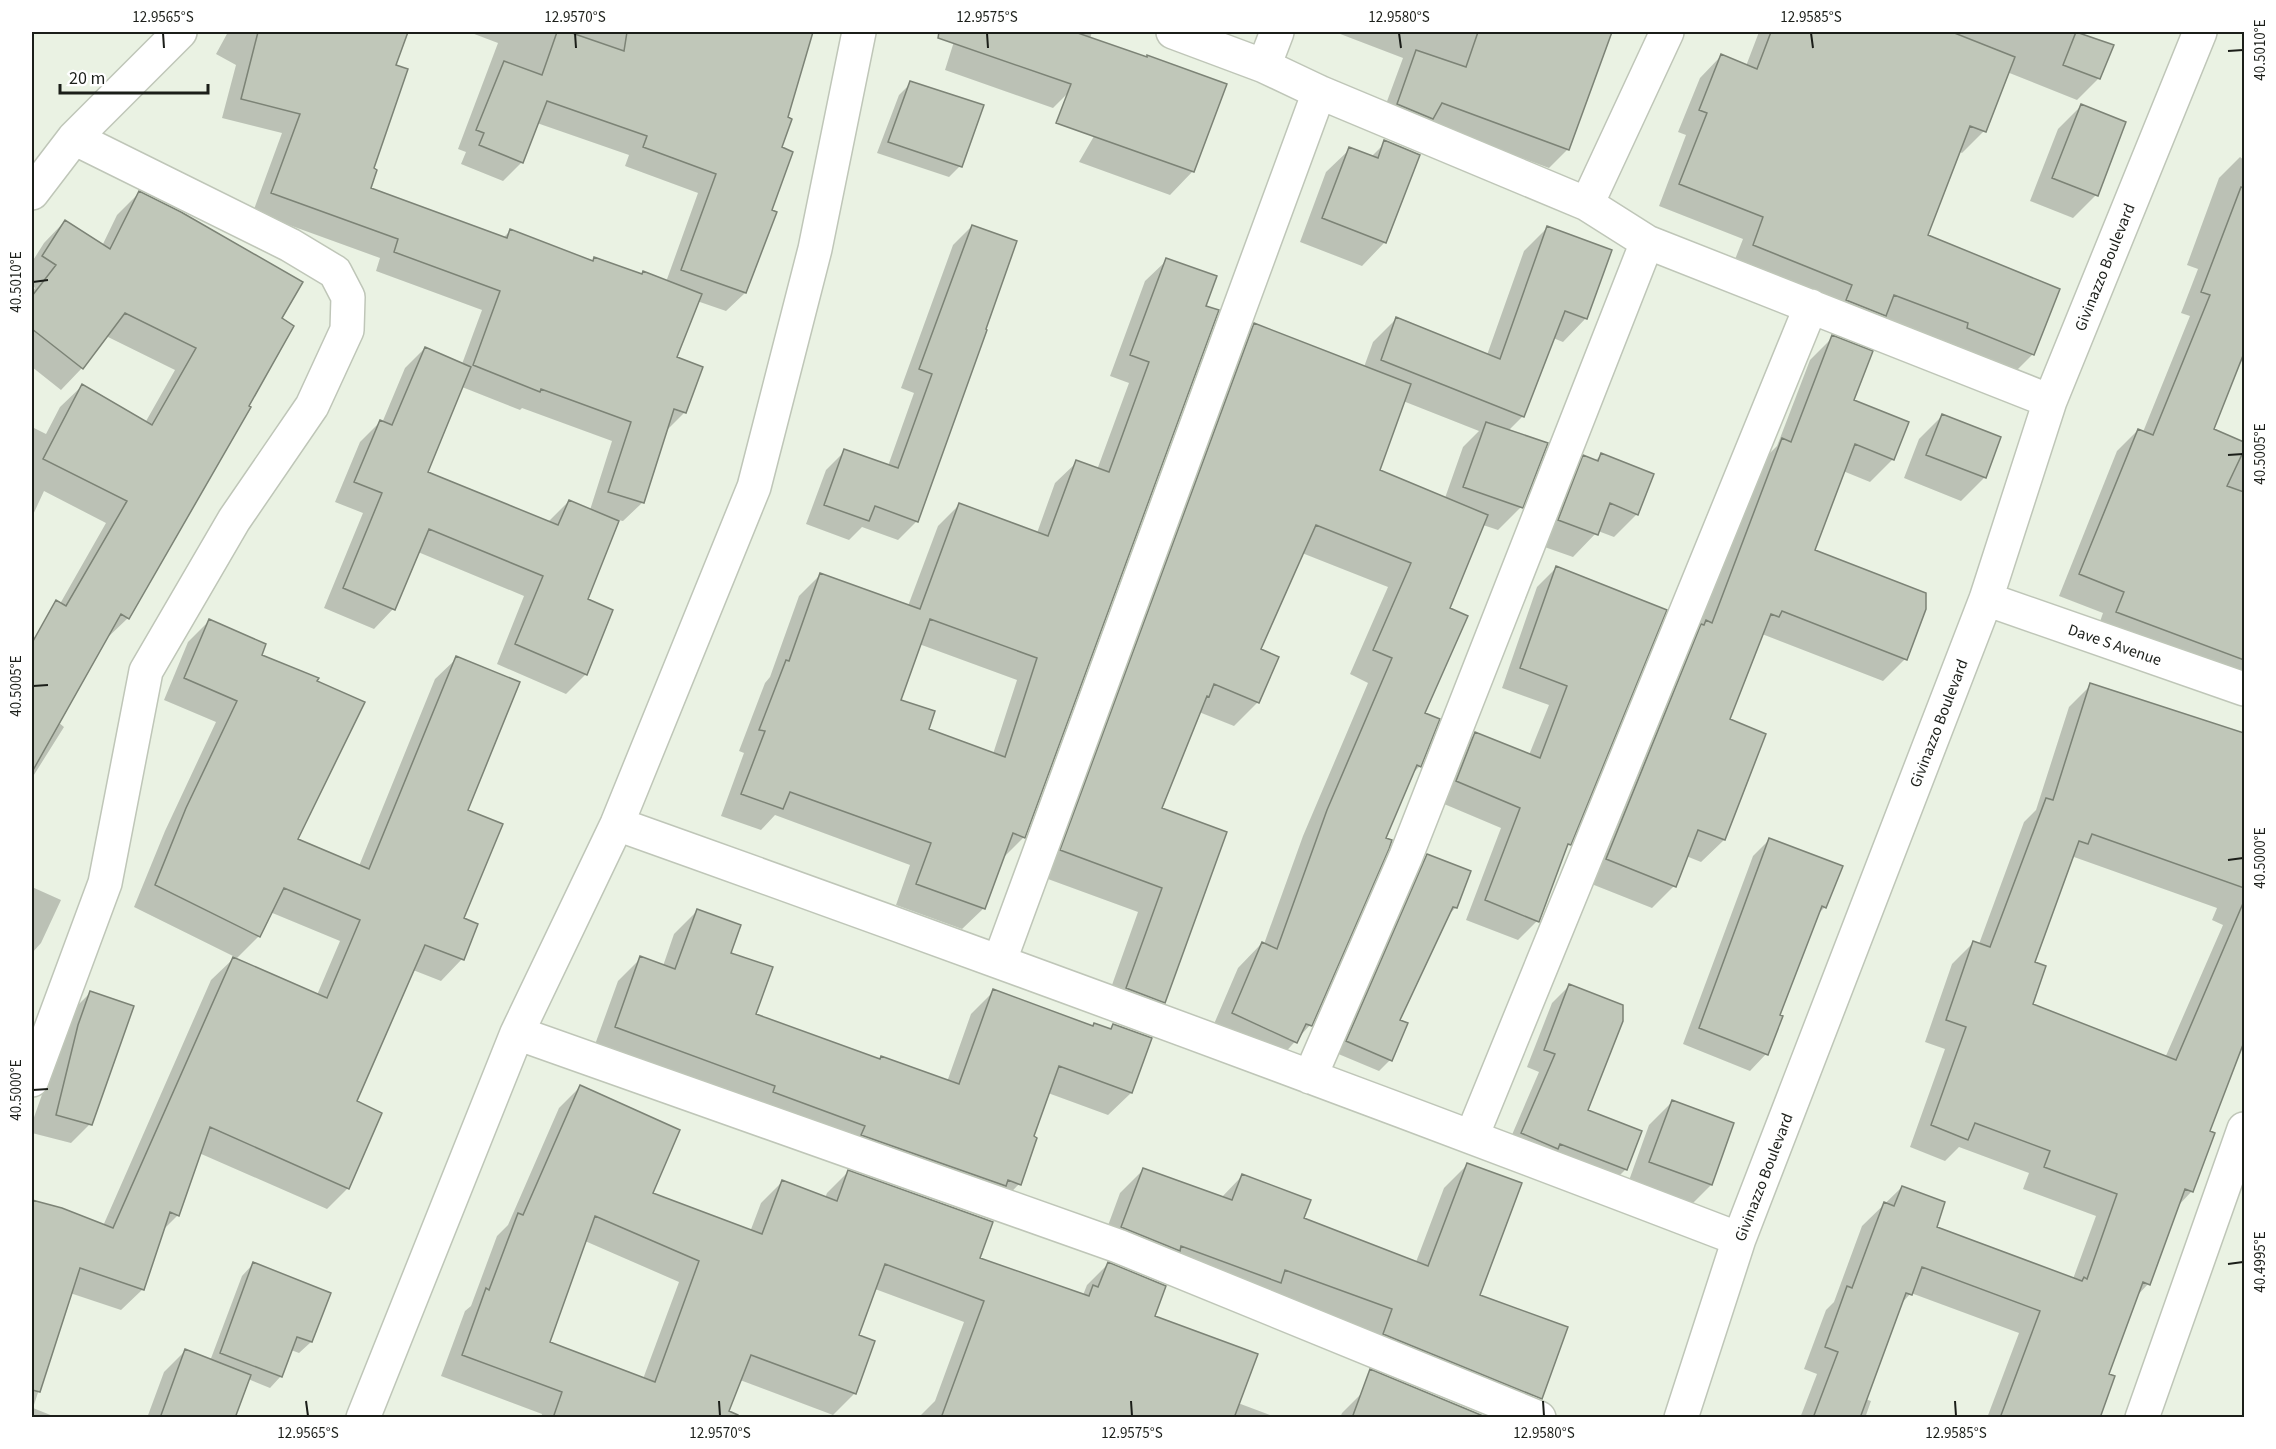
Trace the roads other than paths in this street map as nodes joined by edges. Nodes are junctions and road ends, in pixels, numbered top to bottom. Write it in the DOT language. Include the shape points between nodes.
graph roads {
  1 [pos="180,32"];
  2 [pos="859,32"];
  3 [pos="1173,32"];
  4 [pos="1277,32"];
  5 [pos="1667,32"];
  6 [pos="2200,32"];
  7 [pos="1264,66"];
  8 [pos="1319,92"];
  9 [pos="74,138"];
  10 [pos="32,193"];
  11 [pos="1587,204"];
  12 [pos="1647,242"];
  13 [pos="1811,306"];
  14 [pos="2050,401"];
  15 [pos="1986,599"];
  16 [pos="2244,689"];
  17 [pos="617,824"];
  18 [pos="1000,960"];
  19 [pos="517,1033"];
  20 [pos="1310,1077"];
  21 [pos="32,1080"];
  22 [pos="2244,1129"];
  23 [pos="1472,1136"];
  24 [pos="1739,1239"];
  25 [pos="363,1418"];
  26 [pos="1539,1418"];
  27 [pos="1681,1418"];
  28 [pos="2142,1418"];
  1 -- 9 [label="street"];
  2 -- 17 [label="street" via="815,249 754,487"];
  3 -- 7 [label="street"];
  4 -- 7 [label="street"];
  5 -- 11 [label="street"];
  6 -- 14 [label="street, Givinazzo Boulevard"];
  7 -- 8 [label="street"];
  8 -- 11 [label="street"];
  8 -- 18 [label="street"];
  9 -- 10 [label="street"];
  9 -- 21 [label="street" via="291,245 335,272 348,297 347,330 312,406 234,520 147,671 105,883"];
  11 -- 12 [label="street"];
  12 -- 13 [label="street"];
  12 -- 20 [label="street" via="1406,856"];
  13 -- 14 [label="street"];
  13 -- 23 [label="street"];
  14 -- 15 [label="street, Givinazzo Boulevard"];
  15 -- 16 [label="street, Dave S Avenue"];
  15 -- 24 [label="street, Givinazzo Boulevard"];
  17 -- 18 [label="street"];
  17 -- 19 [label="street"];
  18 -- 20 [label="street"];
  19 -- 25 [label="street"];
  19 -- 26 [label="street" via="1118,1246"];
  20 -- 23 [label="street"];
  22 -- 28 [label="street"];
  23 -- 24 [label="street"];
  24 -- 27 [label="street, Givinazzo Boulevard"];
}
